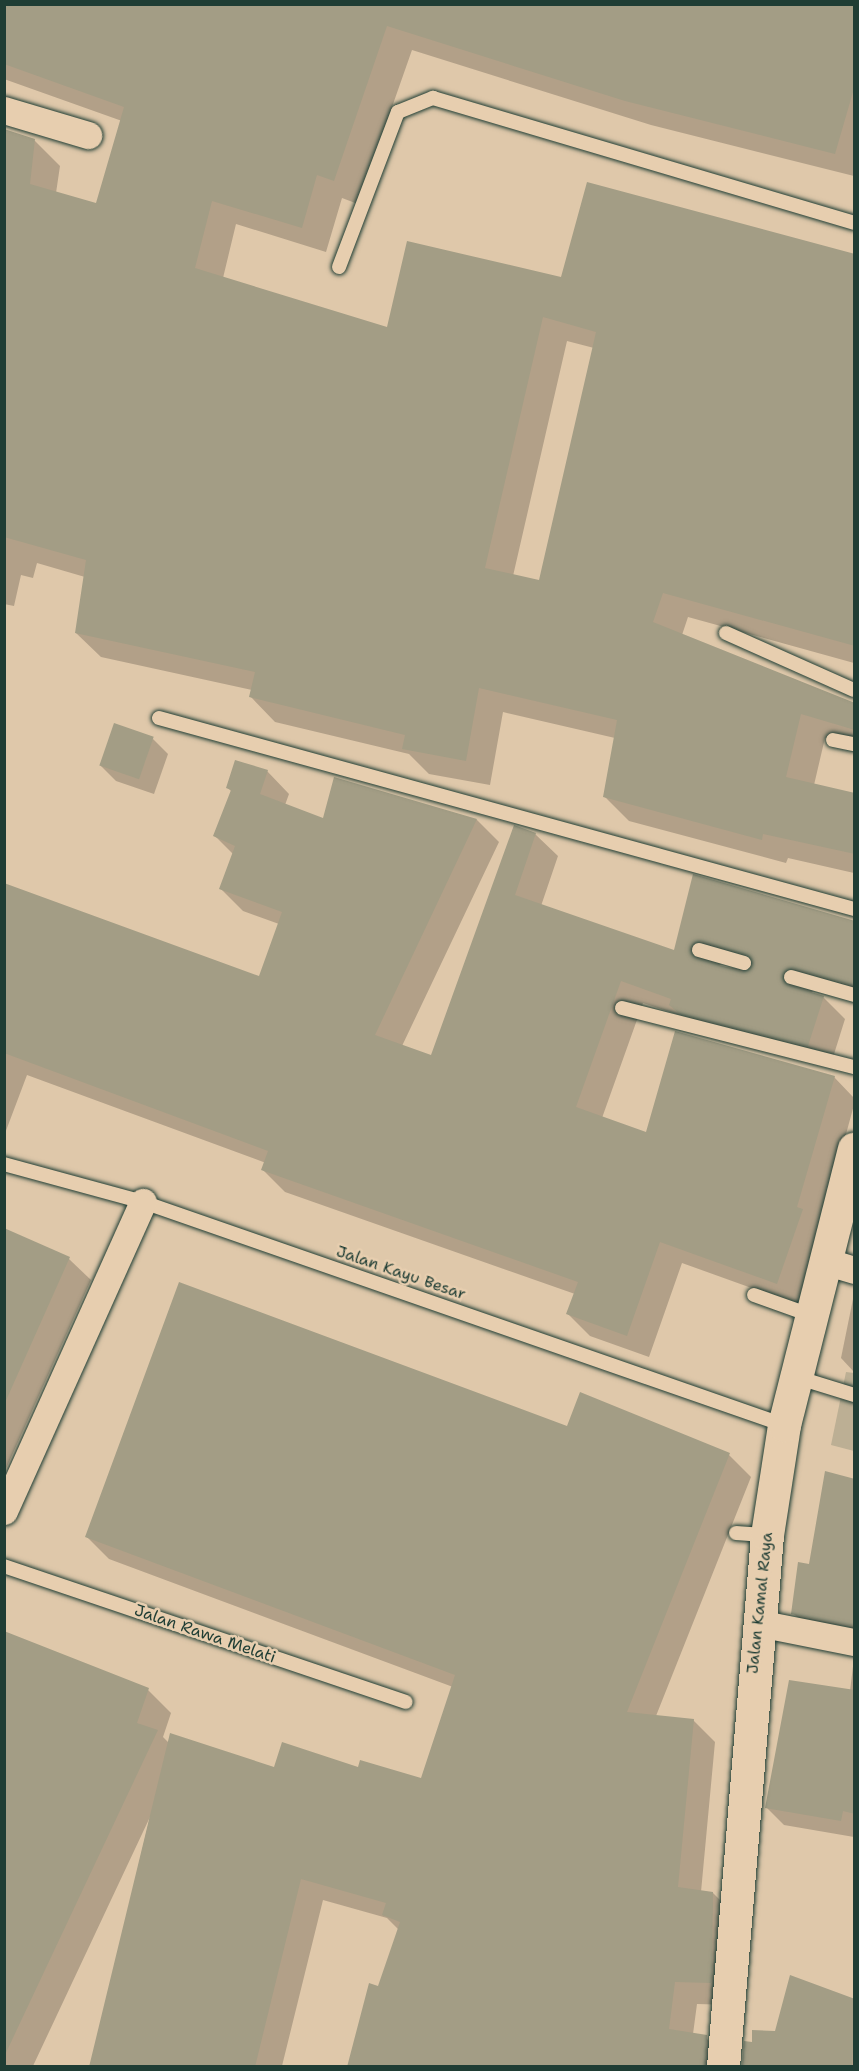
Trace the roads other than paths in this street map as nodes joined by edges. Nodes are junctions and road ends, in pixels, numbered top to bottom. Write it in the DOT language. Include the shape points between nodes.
graph roads {
  1 [pos="4,110"];
  2 [pos="88,135"];
  3 [pos="855,223"];
  4 [pos="339,267"];
  5 [pos="726,633"];
  6 [pos="855,690"];
  7 [pos="159,718"];
  8 [pos="833,740"];
  9 [pos="855,744"];
  10 [pos="855,909"];
  11 [pos="699,950"];
  12 [pos="744,963"];
  13 [pos="791,977"];
  14 [pos="855,995"];
  15 [pos="622,1008"];
  16 [pos="855,1067"];
  17 [pos="855,1149"];
  18 [pos="4,1164"];
  19 [pos="850,1193"];
  20 [pos="143,1202"];
  21 [pos="841,1266"];
  22 [pos="753,1295"];
  23 [pos="813,1316"];
  24 [pos="796,1377"];
  25 [pos="855,1395"];
  26 [pos="784,1425"];
  27 [pos="4,1511"];
  28 [pos="4,1566"];
  29 [pos="758,1623"];
  30 [pos="855,1642"];
  31 [pos="406,1702"];
  32 [pos="723,2067"];
  1 -- 2 [label="street"];
  3 -- 4 [label="lane" via="433,98 398,112"];
  5 -- 6 [label="lane"];
  7 -- 10 [label="lane"];
  8 -- 9 [label="lane"];
  11 -- 12 [label="lane"];
  13 -- 14 [label="lane"];
  15 -- 16 [label="lane"];
  17 -- 19 [label="main road, Jalan Kamal Raya"];
  18 -- 20 [label="lane, Jalan Kayu Besar"];
  19 -- 21 [label="main road, Jalan Kamal Raya"];
  20 -- 26 [label="lane, Jalan Kayu Besar"];
  20 -- 27 [label="street"];
  21 -- 23 [label="main road, Jalan Kamal Raya"];
  22 -- 23 [label="lane"];
  23 -- 24 [label="main road, Jalan Kamal Raya"];
  24 -- 25 [label="lane"];
  24 -- 26 [label="main road, Jalan Kamal Raya"];
  26 -- 29 [label="main road, Jalan Kamal Raya" via="752,1534"];
  28 -- 31 [label="lane, Jalan Rawa Melati"];
  29 -- 30 [label="street"];
  29 -- 32 [label="main road, Jalan Kamal Raya"];
}
